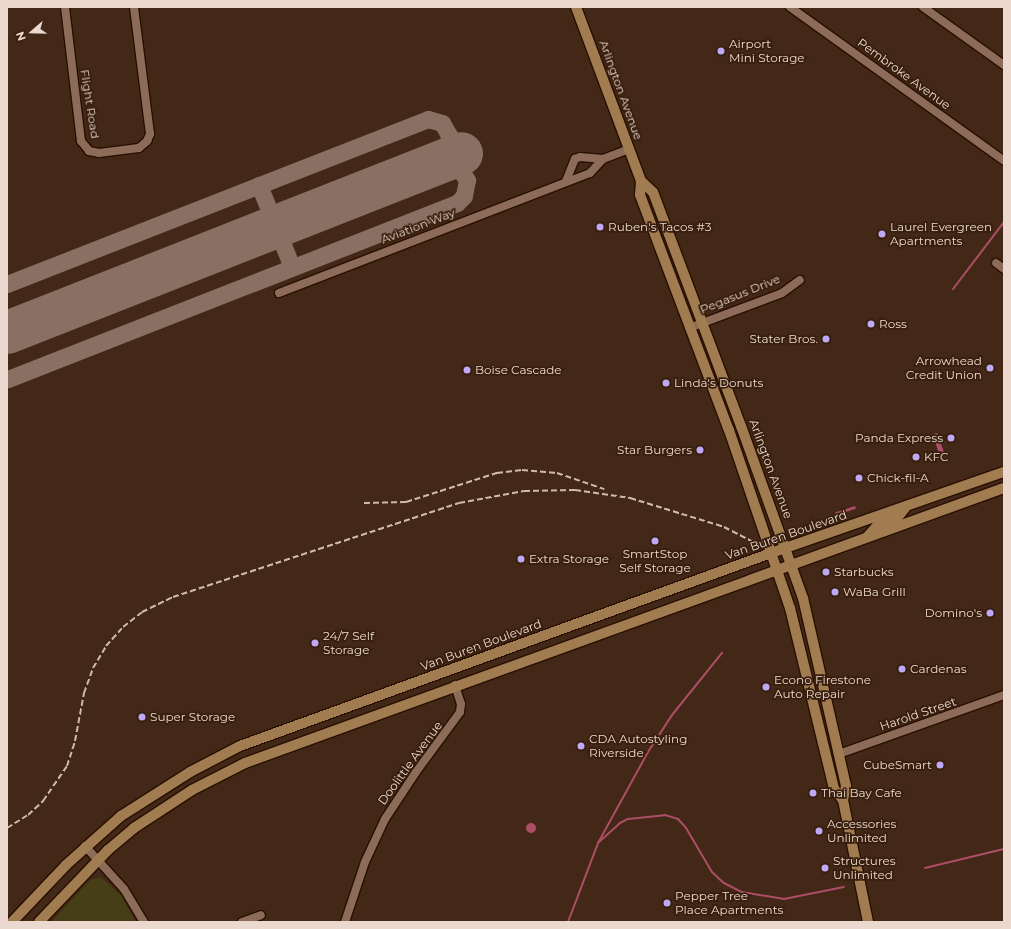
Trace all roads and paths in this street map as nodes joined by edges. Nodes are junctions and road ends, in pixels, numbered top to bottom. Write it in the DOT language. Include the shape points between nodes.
graph roads {
  1 [pos="65,7"];
  2 [pos="576,7"];
  3 [pos="790,7"];
  4 [pos="923,7"];
  5 [pos="135,8"];
  6 [pos="1004,65"];
  7 [pos="629,149"];
  8 [pos="603,159"];
  9 [pos="1004,160"];
  10 [pos="566,181"];
  11 [pos="642,181"];
  12 [pos="996,263"];
  13 [pos="1004,269"];
  14 [pos="800,280"];
  15 [pos="279,293"];
  16 [pos="702,322"];
  17 [pos="689,328"];
  18 [pos="1004,472"];
  19 [pos="964,486"];
  20 [pos="1004,488"];
  21 [pos="905,508"];
  22 [pos="911,522"];
  23 [pos="866,538"];
  24 [pos="786,549"];
  25 [pos="772,553"];
  26 [pos="792,565"];
  27 [pos="777,571"];
  28 [pos="455,685"];
  29 [pos="1004,695"];
  30 [pos="819,719"];
  31 [pos="839,754"];
  32 [pos="843,800"];
  33 [pos="85,846"];
  34 [pos="98,860"];
  35 [pos="260,915"];
  36 [pos="12,922"];
  37 [pos="39,922"];
  38 [pos="144,922"];
  39 [pos="242,922"];
  40 [pos="345,922"];
  41 [pos="868,922"];
  1 -- 5 [label="street, Flight Road" via="82,141 89,151 99,153 139,148 148,141 150,134"];
  2 -- 7 [label="main road, Arlington Avenue"];
  3 -- 9 [label="street, Pembroke Avenue"];
  4 -- 6 [label="street"];
  7 -- 8 [label="street, Aviation Way"];
  7 -- 11 [label="main road, Arlington Avenue"];
  8 -- 10 [label="street, Aviation Way" via="590,173"];
  8 -- 10 [label="street, Aviation Way" via="575,159"];
  10 -- 15 [label="street, Aviation Way"];
  11 -- 16 [label="main road, Arlington Avenue" via="653,192"];
  11 -- 17 [label="main road, Arlington Avenue" via="640,195"];
  12 -- 13 [label="street"];
  14 -- 16 [label="street, Pegasus Drive" via="782,293"];
  16 -- 17 [label="street, Pegasus Drive"];
  16 -- 24 [label="main road, Arlington Avenue"];
  17 -- 25 [label="main road, Arlington Avenue" via="729,430"];
  18 -- 19 [label="main road, Van Buren Boulevard"];
  19 -- 21 [label="main road, Van Buren Boulevard"];
  19 -- 22 [label="main road" via="949,499 917,511"];
  20 -- 22 [label="main road"];
  21 -- 23 [label="main road" via="900,516 877,526"];
  21 -- 24 [label="main road, Van Buren Boulevard"];
  22 -- 23 [label="main road"];
  23 -- 26 [label="main road"];
  24 -- 25 [label="main road, Van Buren Boulevard"];
  24 -- 26 [label="main road, Arlington Avenue"];
  25 -- 27 [label="main road, Arlington Avenue"];
  25 -- 33 [label="main road, Van Buren Boulevard" via="240,746 147,798"];
  26 -- 27 [label="main road"];
  26 -- 31 [label="main road, Arlington Avenue" via="807,615"];
  27 -- 28 [label="main road"];
  27 -- 30 [label="main road, Arlington Avenue" via="790,608"];
  28 -- 34 [label="main road" via="304,740 219,775 146,820"];
  28 -- 40 [label="street, Doolittle Avenue" via="461,704 460,712 385,819 365,862"];
  29 -- 31 [label="street, Harold Street"];
  30 -- 31 [label="main road" via="831,753"];
  30 -- 32 [label="main road, Arlington Avenue" via="834,789"];
  31 -- 32 [label="main road, Arlington Avenue" via="846,786"];
  32 -- 41 [label="main road, Arlington Avenue"];
  33 -- 34 [label="street"];
  33 -- 36 [label="main road, Van Buren Boulevard"];
  34 -- 37 [label="main road"];
  34 -- 38 [label="street" via="132,901"];
  35 -- 39 [label="street"];
}
